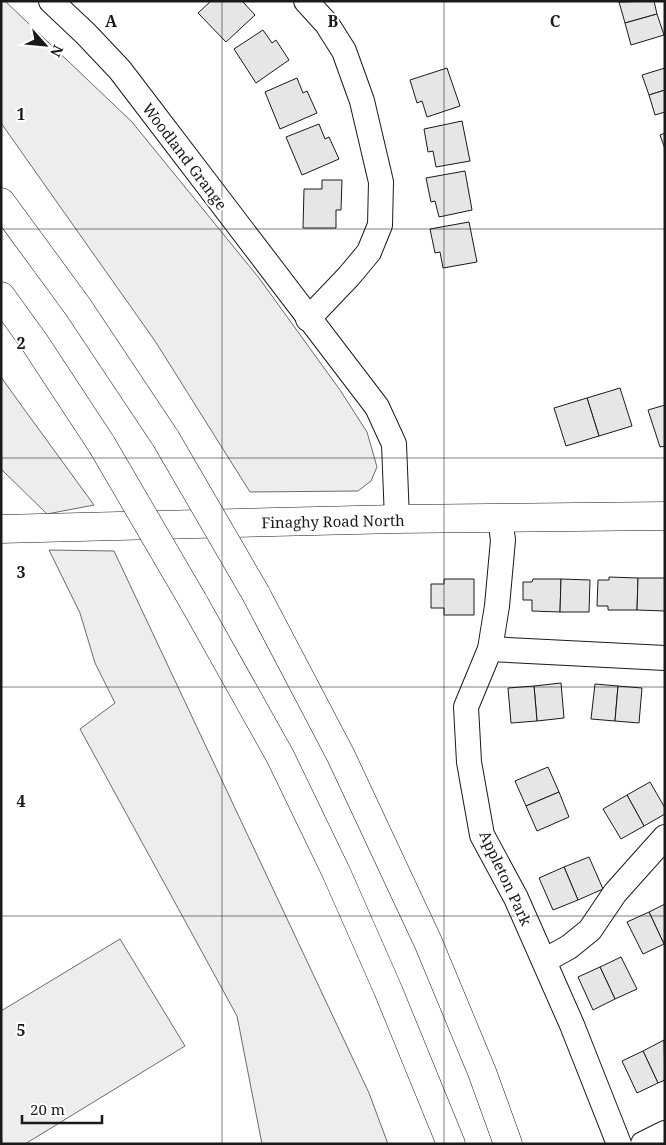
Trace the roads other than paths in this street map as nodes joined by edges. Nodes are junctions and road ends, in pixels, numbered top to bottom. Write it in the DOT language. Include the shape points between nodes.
graph roads {
  1 [pos="51,1"];
  2 [pos="306,1"];
  3 [pos="1,202"];
  4 [pos="1,296"];
  5 [pos="308,319"];
  6 [pos="665,516"];
  7 [pos="397,519"];
  8 [pos="500,519"];
  9 [pos="1,529"];
  10 [pos="490,649"];
  11 [pos="665,658"];
  12 [pos="665,837"];
  13 [pos="544,961"];
  14 [pos="665,1134"];
  15 [pos="451,1144"];
  16 [pos="508,1144"];
  17 [pos="619,1144"];
  18 [pos="642,1144"];
  1 -- 5 [label="street, Woodland Grange" via="120,70"];
  2 -- 5 [label="street" via="327,24 344,51 362,101 381,182 380,225 368,252"];
  3 -- 16 [label="main road, bridge" via="78,307 166,439 256,594 341,756 428,942"];
  4 -- 15 [label="main road, bridge" via="102,445 280,756 392,998"];
  5 -- 7 [label="street, Woodland Grange" via="376,407 394,444"];
  6 -- 8 [label="main road, Finaghy Road North"];
  7 -- 8 [label="main road, Finaghy Road North"];
  7 -- 9 [label="main road, Finaghy Road North"];
  8 -- 10 [label="street, Appleton Park" via="503,540"];
  10 -- 11 [label="street"];
  10 -- 13 [label="street, Appleton Park" via="466,707 469,762 482,835 516,898"];
  12 -- 13 [label="street" via="615,893 590,930"];
  13 -- 17 [label="street, Appleton Park"];
  14 -- 18 [label="street"];
}
